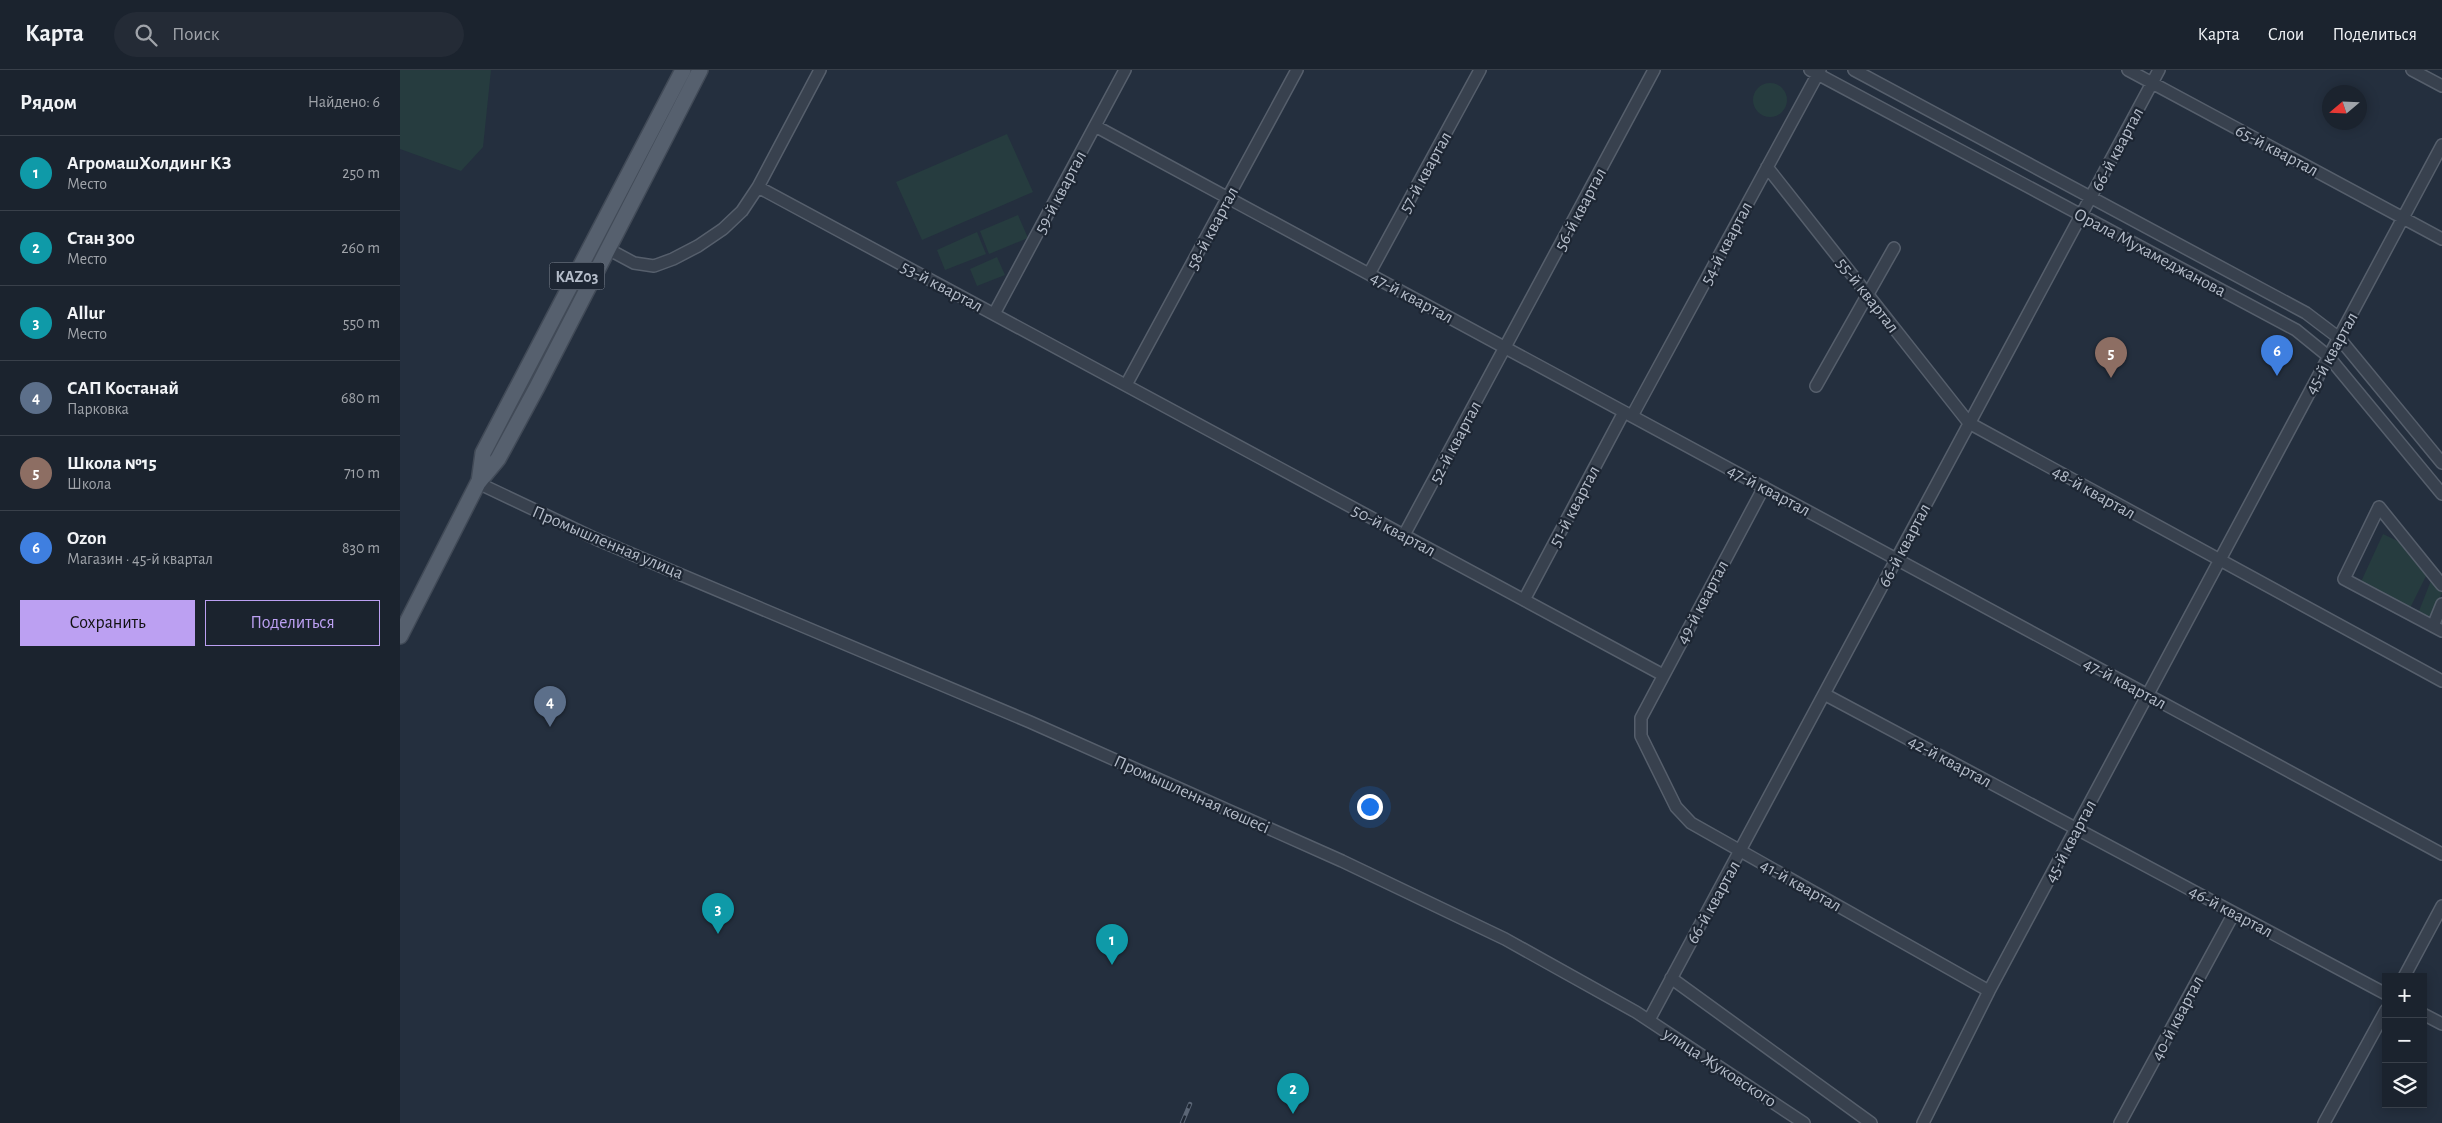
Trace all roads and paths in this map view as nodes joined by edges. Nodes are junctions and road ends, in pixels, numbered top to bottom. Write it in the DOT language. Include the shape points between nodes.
graph roads {
  1 [pos="683,70"];
  2 [pos="700,70"];
  3 [pos="820,70"];
  4 [pos="1126,70"];
  5 [pos="1297,70"];
  6 [pos="1480,70"];
  7 [pos="1654,70"];
  8 [pos="1854,70"];
  9 [pos="2128,70"];
  10 [pos="2159,70"];
  11 [pos="2412,70"];
  12 [pos="1816,71"];
  13 [pos="2152,83"];
  14 [pos="2442,86"];
  15 [pos="1095,126"];
  16 [pos="2442,145"];
  17 [pos="1767,167"];
  18 [pos="758,187"];
  19 [pos="2090,197"];
  20 [pos="1228,198"];
  21 [pos="2081,215"];
  22 [pos="2403,218"];
  23 [pos="2442,239"];
  24 [pos="601,246"];
  25 [pos="1894,248"];
  26 [pos="2220,266"];
  27 [pos="1369,274"];
  28 [pos="2210,284"];
  29 [pos="1867,294"];
  30 [pos="994,314"];
  31 [pos="2339,338"];
  32 [pos="1506,348"];
  33 [pos="2328,356"];
  34 [pos="1126,386"];
  35 [pos="1816,386"];
  36 [pos="1628,414"];
  37 [pos="1969,423"];
  38 [pos="2442,463"];
  39 [pos="478,483"];
  40 [pos="1764,487"];
  41 [pos="2442,494"];
  42 [pos="1404,536"];
  43 [pos="1896,559"];
  44 [pos="2220,560"];
  45 [pos="2442,585"];
  46 [pos="739,598"];
  47 [pos="1524,600"];
  48 [pos="2442,604"];
  49 [pos="2437,629"];
  50 [pos="400,636"];
  51 [pos="1663,675"];
  52 [pos="2442,681"];
  53 [pos="1824,694"];
  54 [pos="2148,695"];
  55 [pos="1641,718"];
  56 [pos="2076,829"];
  57 [pos="1741,851"];
  58 [pos="2442,854"];
  59 [pos="2442,906"];
  60 [pos="2234,913"];
  61 [pos="2406,973"];
  62 [pos="1671,978"];
  63 [pos="1989,991"];
  64 [pos="2382,992"];
  65 [pos="1636,1012"];
  66 [pos="2427,1016"];
  67 [pos="2382,1017"];
  68 [pos="1648,1020"];
  69 [pos="2442,1024"];
  70 [pos="1804,1123"];
  71 [pos="1871,1123"];
  72 [pos="1924,1123"];
  73 [pos="2120,1123"];
  74 [pos="2324,1123"];
  1 -- 24 [label="main road, KАZ03"];
  2 -- 24 [label="main road, KАZ03"];
  3 -- 18 [label="street"];
  4 -- 15 [label="street, 59-й квартал"];
  5 -- 20 [label="street, 58-й квартал"];
  6 -- 27 [label="street, 57-й квартал"];
  7 -- 32 [label="street, 56-й квартал"];
  8 -- 19 [label="street, Орала Мухамеджанова"];
  9 -- 13 [label="street, 65-й квартал"];
  10 -- 13 [label="street, 66-й квартал"];
  11 -- 14 [label="street"];
  12 -- 17 [label="street, 54-й квартал"];
  12 -- 21 [label="street, Орала Мухамеджанова"];
  13 -- 19 [label="street, 66-й квартал"];
  13 -- 22 [label="street, 65-й квартал"];
  15 -- 20 [label="street, 47-й квартал"];
  15 -- 30 [label="street, 59-й квартал"];
  16 -- 22 [label="street, 45-й квартал"];
  17 -- 29 [label="street, 55-й квартал"];
  17 -- 36 [label="street, 54-й квартал"];
  18 -- 24 [label="street" via="742,211 723,229 674,260 654,266 634,263"];
  18 -- 30 [label="street, 53-й квартал"];
  19 -- 21 [label="street, 66-й квартал"];
  19 -- 26 [label="street, Орала Мухамеджанова"];
  20 -- 27 [label="street, 47-й квартал"];
  20 -- 34 [label="street, 58-й квартал"];
  21 -- 28 [label="street, Орала Мухамеджанова"];
  21 -- 37 [label="street, 66-й квартал"];
  22 -- 23 [label="street, 65-й квартал"];
  22 -- 31 [label="street, 45-й квартал"];
  24 -- 39 [label="main road, KАZ03" via="498,459"];
  25 -- 29 [label="street"];
  26 -- 28 [label="street"];
  26 -- 31 [label="street, Орала Мухамеджанова" via="2306,313"];
  27 -- 32 [label="street, 47-й квартал"];
  28 -- 33 [label="street, Орала Мухамеджанова" via="2296,330"];
  29 -- 35 [label="street"];
  29 -- 37 [label="street, 55-й квартал"];
  30 -- 34 [label="street, 53-й квартал"];
  31 -- 33 [label="street, 45-й квартал"];
  31 -- 38 [label="street, Орала Мухамеджанова"];
  32 -- 36 [label="street, 47-й квартал"];
  32 -- 42 [label="street, 52-й квартал"];
  33 -- 41 [label="street, Орала Мухамеджанова"];
  33 -- 44 [label="street, 45-й квартал"];
  34 -- 42 [label="street, 50-й квартал"];
  36 -- 40 [label="street, 47-й квартал"];
  36 -- 47 [label="street, 51-й квартал"];
  37 -- 43 [label="street, 66-й квартал"];
  37 -- 44 [label="street, 48-й квартал"];
  39 -- 46 [label="street, Промышленная улица" via="596,539"];
  39 -- 50 [label="main road, KАZ03"];
  40 -- 43 [label="street, 47-й квартал"];
  40 -- 51 [label="street, 49-й квартал"];
  42 -- 47 [label="street, 50-й квартал"];
  43 -- 53 [label="street, 66-й квартал"];
  43 -- 54 [label="street, 47-й квартал"];
  44 -- 52 [label="street"];
  44 -- 54 [label="street, 45-й квартал"];
  45 -- 49 [label="street" via="2379,507 2344,579"];
  46 -- 65 [label="street, Промышленная көшесі" via="1021,718 1342,861 1505,939"];
  47 -- 51 [label="street, 50-й квартал"];
  48 -- 49 [label="street"];
  51 -- 55 [label="street, 49-й квартал"];
  53 -- 56 [label="street, 42-й квартал"];
  53 -- 57 [label="street, 66-й квартал"];
  54 -- 56 [label="street, 45-й квартал"];
  54 -- 58 [label="street, 47-й квартал"];
  55 -- 57 [label="street, 41-й квартал" via="1641,736 1676,807 1691,823"];
  56 -- 60 [label="street, 46-й квартал"];
  56 -- 63 [label="street, 45-й квартал"];
  57 -- 62 [label="street, 66-й квартал"];
  57 -- 63 [label="street, 41-й квартал"];
  59 -- 61 [label="street"];
  60 -- 64 [label="street, 46-й квартал"];
  60 -- 73 [label="street, 40-й квартал"];
  62 -- 68 [label="street, 66-й квартал"];
  62 -- 71 [label="street"];
  63 -- 72 [label="street, 45-й квартал"];
  65 -- 68 [label="street, улица Жуковского"];
  66 -- 69 [label="street"];
  67 -- 74 [label="street"];
  68 -- 70 [label="street, улица Жуковского"];
}
